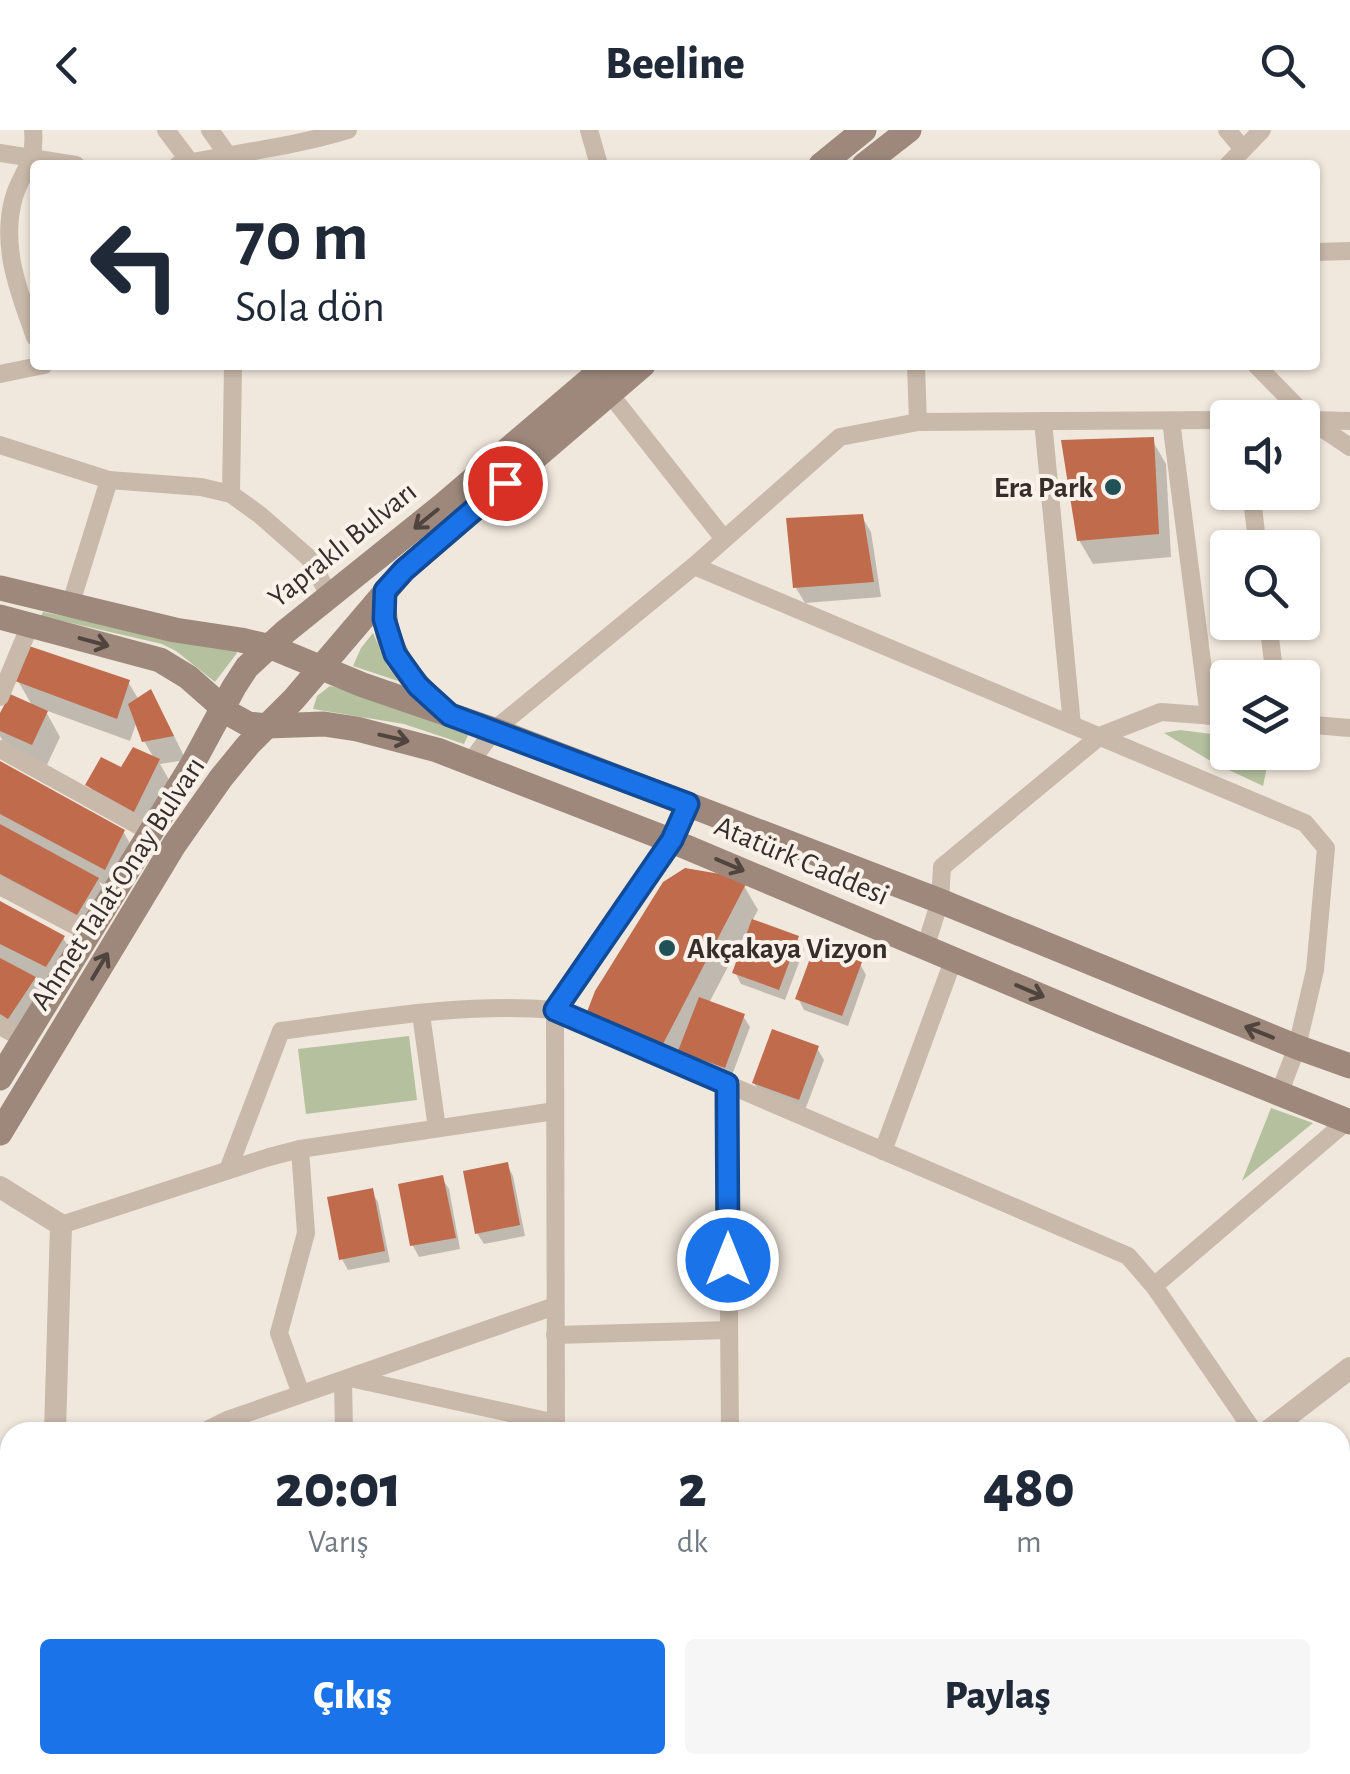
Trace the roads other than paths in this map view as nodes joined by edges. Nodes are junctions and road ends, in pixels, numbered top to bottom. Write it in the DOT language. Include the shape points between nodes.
graph roads {
  1 [pos="33,130"];
  2 [pos="166,130"];
  3 [pos="210,130"];
  4 [pos="348,130"];
  5 [pos="589,130"];
  6 [pos="909,130"];
  7 [pos="1227,130"];
  8 [pos="1262,130"];
  9 [pos="857,132"];
  10 [pos="1244,149"];
  11 [pos="0,153"];
  12 [pos="227,154"];
  13 [pos="32,158"];
  14 [pos="45,160"];
  15 [pos="182,160"];
  16 [pos="201,160"];
  17 [pos="598,160"];
  18 [pos="826,160"];
  19 [pos="870,160"];
  20 [pos="1233,160"];
  21 [pos="30,162"];
  22 [pos="1350,251"];
  23 [pos="1320,252"];
  24 [pos="30,323"];
  25 [pos="30,368"];
  26 [pos="233,370"];
  27 [pos="600,370"];
  28 [pos="636,370"];
  29 [pos="916,370"];
  30 [pos="1261,370"];
  31 [pos="0,374"];
  32 [pos="610,394"];
  33 [pos="1288,400"];
  34 [pos="1210,420"];
  35 [pos="1320,420"];
  36 [pos="1043,421"];
  37 [pos="1171,421"];
  38 [pos="1350,421"];
  39 [pos="918,422"];
  40 [pos="1320,429"];
  41 [pos="0,445"];
  42 [pos="1350,447"];
  43 [pos="108,480"];
  44 [pos="232,494"];
  45 [pos="724,539"];
  46 [pos="694,566"];
  47 [pos="0,588"];
  48 [pos="385,591"];
  49 [pos="330,597"];
  50 [pos="70,606"];
  51 [pos="0,617"];
  52 [pos="30,625"];
  53 [pos="268,646"];
  54 [pos="1210,667"];
  55 [pos="320,668"];
  56 [pos="0,697"];
  57 [pos="223,707"];
  58 [pos="450,715"];
  59 [pos="1210,716"];
  60 [pos="1072,724"];
  61 [pos="267,726"];
  62 [pos="1320,726"];
  63 [pos="1350,728"];
  64 [pos="494,730"];
  65 [pos="1100,736"];
  66 [pos="0,748"];
  67 [pos="470,763"];
  68 [pos="688,804"];
  69 [pos="150,832"];
  70 [pos="672,840"];
  71 [pos="0,886"];
  72 [pos="940,901"];
  73 [pos="89,932"];
  74 [pos="926,946"];
  75 [pos="954,958"];
  76 [pos="555,1010"];
  77 [pos="421,1014"];
  78 [pos="0,1026"];
  79 [pos="24,1040"];
  80 [pos="1297,1048"];
  81 [pos="1350,1066"];
  82 [pos="0,1078"];
  83 [pos="727,1084"];
  84 [pos="1279,1094"];
  85 [pos="556,1110"];
  86 [pos="1349,1122"];
  87 [pos="437,1128"];
  88 [pos="0,1133"];
  89 [pos="300,1149"];
  90 [pos="883,1151"];
  91 [pos="228,1170"];
  92 [pos="0,1188"];
  93 [pos="61,1225"];
  94 [pos="1154,1286"];
  95 [pos="555,1306"];
  96 [pos="729,1330"];
  97 [pos="556,1335"];
  98 [pos="1350,1369"];
  99 [pos="346,1379"];
  100 [pos="301,1394"];
  101 [pos="54,1422"];
  102 [pos="223,1422"];
  103 [pos="344,1422"];
  104 [pos="530,1422"];
  105 [pos="556,1422"];
  106 [pos="730,1422"];
  107 [pos="1247,1422"];
  108 [pos="1279,1422"];
  1 -- 13 [label="street"];
  2 -- 15 [label="street"];
  3 -- 12 [label="street"];
  4 -- 12 [label="street"];
  5 -- 17 [label="street"];
  6 -- 19 [label="main road"];
  7 -- 10 [label="street"];
  8 -- 10 [label="street"];
  9 -- 18 [label="main road"];
  10 -- 20 [label="street"];
  11 -- 13 [label="street"];
  12 -- 16 [label="street"];
  13 -- 14 [label="street"];
  21 -- 24 [label="street" via="7,233"];
  22 -- 23 [label="street"];
  25 -- 31 [label="street"];
  26 -- 44 [label="street"];
  27 -- 49 [label="main road, Yapraklı Bulvarı, one-way"];
  28 -- 32 [label="main road"];
  29 -- 39 [label="street"];
  30 -- 33 [label="street"];
  32 -- 45 [label="street"];
  32 -- 48 [label="main road"];
  34 -- 37 [label="street"];
  35 -- 38 [label="street"];
  36 -- 37 [label="street"];
  36 -- 39 [label="street"];
  36 -- 60 [label="street"];
  37 -- 54 [label="street"];
  39 -- 45 [label="street" via="840,437"];
  40 -- 42 [label="street"];
  41 -- 43 [label="street"];
  43 -- 44 [label="street"];
  43 -- 50 [label="street"];
  44 -- 49 [label="street" via="309,558"];
  45 -- 46 [label="street"];
  46 -- 60 [label="street"];
  46 -- 64 [label="street"];
  47 -- 50 [label="main road, Atatürk Caddesi"];
  48 -- 55 [label="main road"];
  48 -- 58 [label="main road" via="384,619 395,654"];
  49 -- 53 [label="main road, Yapraklı Bulvarı"];
  50 -- 53 [label="main road, Atatürk Caddesi"];
  51 -- 52 [label="main road, Atatürk Caddesi"];
  52 -- 56 [label="street"];
  52 -- 57 [label="main road, Atatürk Caddesi, one-way" via="160,660"];
  53 -- 55 [label="main road, Atatürk Caddesi"];
  53 -- 57 [label="main road, Yapraklı Bulvarı" via="246,667"];
  55 -- 58 [label="main road, Atatürk Caddesi"];
  55 -- 61 [label="main road"];
  57 -- 61 [label="main road, Atatürk Caddesi" via="248,724"];
  57 -- 69 [label="main road, Ahmet Talat Onay Bulvarı"];
  58 -- 64 [label="main road, Atatürk Caddesi"];
  59 -- 65 [label="street" via="1161,712"];
  60 -- 65 [label="street"];
  61 -- 67 [label="main road, Atatürk Caddesi, one-way" via="357,729"];
  88 -- 61 [label="main road, Ahmet Talat Onay Bulvarı, one-way" via="194,814"];
  62 -- 63 [label="street"];
  64 -- 67 [label="street"];
  64 -- 68 [label="main road, Atatürk Caddesi"];
  65 -- 72 [label="street" via="942,866"];
  65 -- 80 [label="street" via="1305,823 1326,848 1316,970"];
  66 -- 69 [label="street"];
  67 -- 70 [label="main road, Atatürk Caddesi"];
  68 -- 70 [label="street"];
  68 -- 72 [label="main road, Atatürk Caddesi"];
  69 -- 73 [label="main road, Ahmet Talat Onay Bulvarı"];
  70 -- 74 [label="main road, Atatürk Caddesi, one-way"];
  70 -- 76 [label="street"];
  71 -- 73 [label="street"];
  72 -- 74 [label="street"];
  80 -- 72 [label="main road, Atatürk Caddesi, one-way"];
  73 -- 79 [label="main road, Ahmet Talat Onay Bulvarı"];
  74 -- 75 [label="main road, Atatürk Caddesi"];
  75 -- 84 [label="main road, Atatürk Caddesi, one-way"];
  75 -- 90 [label="street"];
  76 -- 77 [label="street" via="510,1006"];
  76 -- 83 [label="street"];
  76 -- 85 [label="street"];
  77 -- 87 [label="street"];
  77 -- 91 [label="street" via="281,1031"];
  78 -- 79 [label="street"];
  79 -- 82 [label="main road, Ahmet Talat Onay Bulvarı"];
  80 -- 81 [label="main road, Atatürk Caddesi"];
  80 -- 84 [label="street"];
  83 -- 90 [label="street"];
  83 -- 96 [label="street"];
  84 -- 86 [label="main road, Atatürk Caddesi"];
  85 -- 87 [label="street"];
  85 -- 95 [label="street"];
  86 -- 94 [label="street"];
  87 -- 89 [label="street"];
  89 -- 91 [label="street"];
  89 -- 100 [label="street" via="306,1233 279,1333"];
  90 -- 94 [label="street" via="1128,1256"];
  91 -- 93 [label="street"];
  92 -- 93 [label="street"];
  93 -- 101 [label="street"];
  94 -- 107 [label="street"];
  95 -- 97 [label="street"];
  95 -- 99 [label="street"];
  96 -- 97 [label="street"];
  96 -- 106 [label="street"];
  97 -- 105 [label="street"];
  98 -- 108 [label="street"];
  99 -- 100 [label="street"];
  99 -- 103 [label="street"];
  99 -- 104 [label="street"];
  100 -- 102 [label="street"];
}
